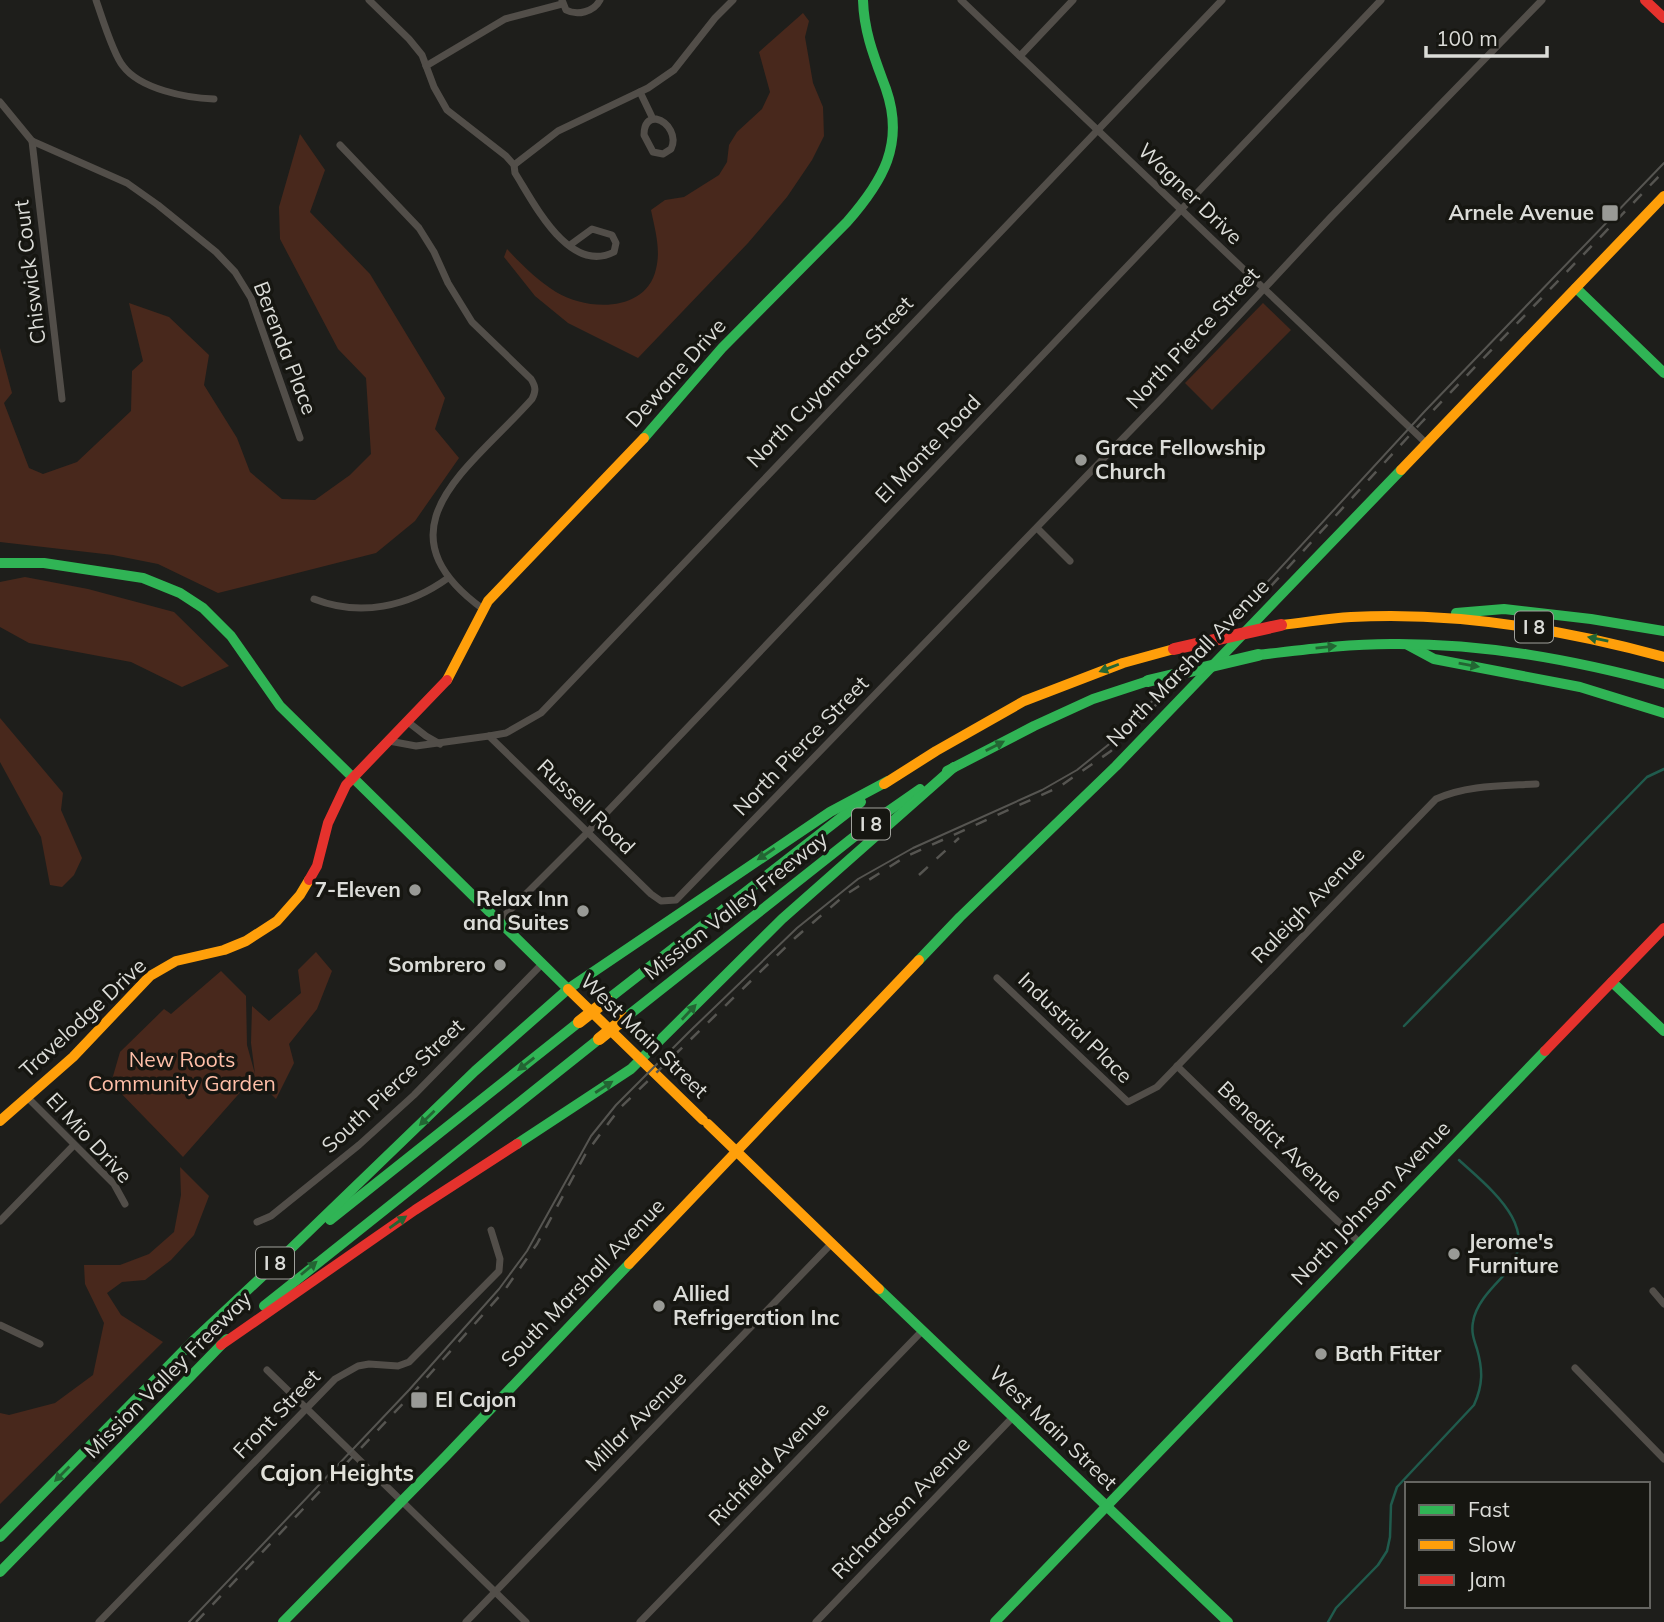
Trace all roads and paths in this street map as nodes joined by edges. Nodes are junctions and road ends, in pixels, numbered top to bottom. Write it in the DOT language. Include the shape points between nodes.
graph roads {
  1 [pos="96,0"];
  2 [pos="369,0"];
  3 [pos="600,0"];
  4 [pos="733,0"];
  5 [pos="863,0"];
  6 [pos="961,0"];
  7 [pos="1073,0"];
  8 [pos="1222,0"];
  9 [pos="1381,0"];
  10 [pos="1542,0"];
  11 [pos="1645,0"];
  12 [pos="562,2"];
  13 [pos="1664,18"];
  14 [pos="1020,56"];
  15 [pos="426,66"];
  16 [pos="640,92"];
  17 [pos="214,99"];
  18 [pos="0,102"];
  19 [pos="653,119"];
  20 [pos="1097,130"];
  21 [pos="32,141"];
  22 [pos="340,145"];
  23 [pos="513,165"];
  24 [pos="1664,196"];
  25 [pos="1180,208"];
  26 [pos="570,245"];
  27 [pos="1576,288"];
  28 [pos="1264,289"];
  29 [pos="1664,373"];
  30 [pos="62,400"];
  31 [pos="300,438"];
  32 [pos="1426,443"];
  33 [pos="1037,528"];
  34 [pos="1070,561"];
  35 [pos="0,563"];
  36 [pos="448,578"];
  37 [pos="314,598"];
  38 [pos="483,610"];
  39 [pos="1401,618"];
  40 [pos="1664,631"];
  41 [pos="1405,644"];
  42 [pos="1664,657"];
  43 [pos="1664,684"];
  44 [pos="1664,713"];
  45 [pos="408,722"];
  46 [pos="489,736"];
  47 [pos="389,741"];
  48 [pos="440,744"];
  49 [pos="954,767"];
  50 [pos="353,776"];
  51 [pos="888,781"];
  52 [pos="1536,784"];
  53 [pos="587,833"];
  54 [pos="661,901"];
  55 [pos="499,921"];
  56 [pos="1664,928"];
  57 [pos="543,963"];
  58 [pos="997,978"];
  59 [pos="1612,982"];
  60 [pos="568,989"];
  61 [pos="1664,1031"];
  62 [pos="641,1060"];
  63 [pos="1177,1066"];
  64 [pos="27,1097"];
  65 [pos="1128,1102"];
  66 [pos="0,1121"];
  67 [pos="74,1144"];
  68 [pos="736,1152"];
  69 [pos="125,1204"];
  70 [pos="0,1221"];
  71 [pos="257,1222"];
  72 [pos="491,1230"];
  73 [pos="1360,1243"];
  74 [pos="831,1244"];
  75 [pos="277,1262"];
  76 [pos="1653,1291"];
  77 [pos="1664,1304"];
  78 [pos="0,1325"];
  79 [pos="923,1330"];
  80 [pos="40,1344"];
  81 [pos="220,1345"];
  82 [pos="1574,1368"];
  83 [pos="267,1370"];
  84 [pos="306,1410"];
  85 [pos="1012,1418"];
  86 [pos="1664,1458"];
  87 [pos="401,1501"];
  88 [pos="1107,1506"];
  89 [pos="0,1536"];
  90 [pos="0,1572"];
  91 [pos="495,1592"];
  92 [pos="99,1622"];
  93 [pos="283,1622"];
  94 [pos="466,1622"];
  95 [pos="526,1622"];
  96 [pos="640,1622"];
  97 [pos="816,1622"];
  98 [pos="995,1622"];
  99 [pos="1228,1622"];
  1 -- 17 [label="street" via="121,65 135,79 190,98"];
  2 -- 15 [label="street" via="409,39"];
  3 -- 12 [label="street" via="595,8 578,14 566,10"];
  4 -- 16 [label="street" via="674,69"];
  5 -- 38 [label="main road, Dewane Drive" via="866,38 889,94 894,123 886,166 864,203 722,348 645,438"];
  6 -- 14 [label="street, Wagner Drive"];
  7 -- 14 [label="street"];
  8 -- 20 [label="street, North Cuyamaca Street"];
  9 -- 25 [label="street, El Monte Road"];
  10 -- 28 [label="street, North Pierce Street"];
  11 -- 13 [label="main road"];
  12 -- 15 [label="street" via="505,19"];
  14 -- 20 [label="street, Wagner Drive"];
  15 -- 23 [label="street" via="447,110"];
  16 -- 19 [label="street"];
  16 -- 23 [label="street" via="558,131"];
  18 -- 21 [label="street, Berenda Place"];
  19 -- 19 [label="street" via="645,127 645,139 653,152 667,153 674,143 671,133 663,121"];
  20 -- 25 [label="street, Wagner Drive"];
  20 -- 46 [label="street, North Cuyamaca Street" via="541,713 506,733"];
  21 -- 30 [label="street, Chiswick Court"];
  21 -- 31 [label="street, Berenda Place" via="127,183 235,272 251,298"];
  22 -- 36 [label="street" via="419,228 472,322 531,379 536,391 451,485 440,504 433,534"];
  23 -- 26 [label="street" via="550,228"];
  24 -- 27 [label="main road, North Marshall Avenue"];
  25 -- 28 [label="street, Wagner Drive"];
  25 -- 53 [label="street, El Monte Road"];
  26 -- 26 [label="street" via="598,257 614,252 616,243 612,235 592,229"];
  27 -- 29 [label="main road"];
  27 -- 32 [label="main road, North Marshall Avenue"];
  28 -- 32 [label="street, Wagner Drive"];
  28 -- 33 [label="street, North Pierce Street"];
  32 -- 68 [label="main road, North Marshall Avenue" via="1116,766 960,916"];
  33 -- 34 [label="street"];
  33 -- 54 [label="street, North Pierce Street" via="676,900"];
  35 -- 50 [label="main road, West Main Street" via="44,563 130,575 192,600 231,636 280,706"];
  36 -- 37 [label="street" via="431,591 382,608 348,608"];
  36 -- 38 [label="street"];
  38 -- 45 [label="main road, Dewane Drive" via="446,682"];
  39 -- 40 [label="main road" via="1504,609"];
  42 -- 39 [label="main road, Mission Valley Freeway / I 8, one-way" via="1541,628"];
  39 -- 51 [label="main road, Mission Valley Freeway / I 8, one-way, bridge" via="1351,617 1281,625 1123,663 1024,701"];
  41 -- 43 [label="main road, Mission Valley Freeway / I 8" via="1556,658"];
  41 -- 44 [label="main road, one-way" via="1434,659 1580,687"];
  49 -- 41 [label="main road, Mission Valley Freeway / I 8, one-way, bridge" via="1081,705 1148,681 1258,655"];
  45 -- 47 [label="main road, Dewane Drive"];
  45 -- 48 [label="street"];
  46 -- 48 [label="street, North Cuyamaca Street"];
  46 -- 53 [label="street, Russell Road"];
  47 -- 48 [label="street, North Cuyamaca Street"];
  47 -- 50 [label="main road"];
  62 -- 49 [label="main road, one-way" via="785,917"];
  81 -- 49 [label="main road, Mission Valley Freeway / I 8, one-way, bridge" via="319,1260 874,821"];
  50 -- 55 [label="main road, West Main Street"];
  50 -- 64 [label="main road, Travelodge Drive" via="328,823 317,866 300,895 276,920 246,941 176,961 150,976 73,1057"];
  51 -- 60 [label="main road, one-way" via="818,820"];
  51 -- 75 [label="main road, Mission Valley Freeway / I 8, one-way, bridge"];
  52 -- 63 [label="street, Raleigh Avenue" via="1462,790 1436,799"];
  53 -- 54 [label="street, Russell Road"];
  53 -- 55 [label="street, El Monte Road"];
  55 -- 57 [label="main road, West Main Street"];
  56 -- 59 [label="main road, North Johnson Avenue"];
  57 -- 60 [label="main road, West Main Street"];
  57 -- 71 [label="street, South Pierce Street" via="404,1104 271,1216"];
  58 -- 65 [label="street, Industrial Place"];
  59 -- 61 [label="main road"];
  59 -- 73 [label="main road, North Johnson Avenue"];
  60 -- 62 [label="main road, West Main Street"];
  60 -- 75 [label="main road, one-way" via="475,1071"];
  62 -- 68 [label="main road, West Main Street"];
  81 -- 62 [label="main road, one-way"];
  63 -- 65 [label="street, Raleigh Avenue" via="1157,1087"];
  63 -- 73 [label="street, Benedict Avenue"];
  64 -- 66 [label="main road, Travelodge Drive"];
  64 -- 67 [label="street, El Mio Drive"];
  67 -- 69 [label="street, El Mio Drive" via="114,1184"];
  67 -- 70 [label="street"];
  68 -- 74 [label="main road, West Main Street"];
  68 -- 87 [label="main road, South Marshall Avenue"];
  72 -- 84 [label="street, Front Street" via="499,1271 416,1357 398,1366 369,1364 344,1372"];
  73 -- 88 [label="main road, North Johnson Avenue"];
  74 -- 79 [label="main road, West Main Street"];
  74 -- 91 [label="street, Millar Avenue"];
  75 -- 89 [label="main road, Mission Valley Freeway / I 8, one-way"];
  76 -- 77 [label="street"];
  78 -- 80 [label="street"];
  79 -- 85 [label="main road, West Main Street"];
  79 -- 96 [label="street, Richfield Avenue"];
  81 -- 90 [label="main road, Mission Valley Freeway / I 8"];
  82 -- 86 [label="street"];
  83 -- 84 [label="street"];
  84 -- 87 [label="street"];
  84 -- 92 [label="street, Front Street"];
  85 -- 88 [label="main road, West Main Street"];
  85 -- 97 [label="street, Richardson Avenue"];
  87 -- 91 [label="street"];
  87 -- 93 [label="main road, South Marshall Avenue"];
  88 -- 98 [label="main road, North Johnson Avenue"];
  88 -- 99 [label="main road, West Main Street"];
  91 -- 94 [label="street, Millar Avenue"];
  91 -- 95 [label="street"];
}
